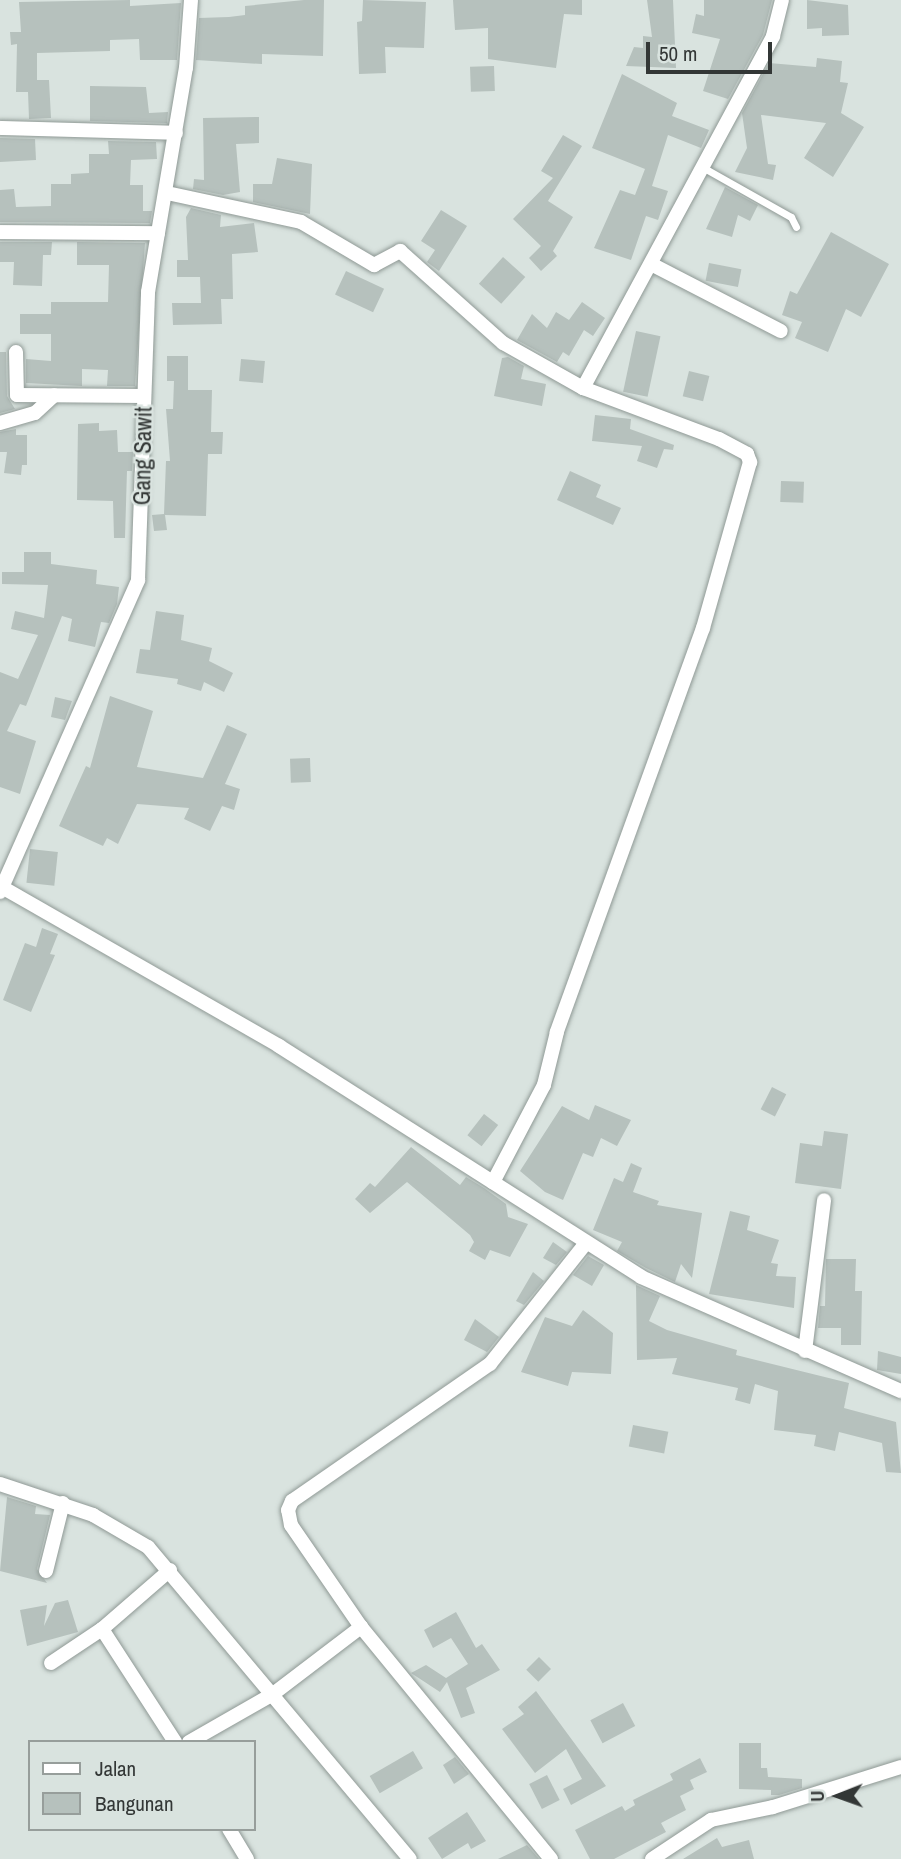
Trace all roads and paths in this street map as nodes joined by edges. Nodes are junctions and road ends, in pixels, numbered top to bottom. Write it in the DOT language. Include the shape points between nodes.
graph roads {
  1 [pos="191,0"];
  2 [pos="782,0"];
  3 [pos="0,128"];
  4 [pos="176,133"];
  5 [pos="704,168"];
  6 [pos="167,193"];
  7 [pos="796,227"];
  8 [pos="0,232"];
  9 [pos="158,233"];
  10 [pos="651,264"];
  11 [pos="780,331"];
  12 [pos="16,352"];
  13 [pos="583,388"];
  14 [pos="54,395"];
  15 [pos="144,396"];
  16 [pos="0,422"];
  17 [pos="1,888"];
  18 [pos="493,1182"];
  19 [pos="824,1200"];
  20 [pos="586,1243"];
  21 [pos="805,1351"];
  22 [pos="901,1391"];
  23 [pos="0,1484"];
  24 [pos="63,1503"];
  25 [pos="170,1570"];
  26 [pos="46,1571"];
  27 [pos="361,1628"];
  28 [pos="102,1629"];
  29 [pos="51,1663"];
  30 [pos="273,1694"];
  31 [pos="174,1740"];
  32 [pos="192,1740"];
  33 [pos="901,1766"];
  34 [pos="230,1831"];
  35 [pos="247,1859"];
  36 [pos="410,1859"];
  37 [pos="551,1859"];
  38 [pos="652,1859"];
  1 -- 4 [label="street, Gang Sawit"];
  2 -- 5 [label="street" via="773,36"];
  3 -- 4 [label="street"];
  4 -- 6 [label="street, Gang Sawit"];
  5 -- 7 [label="lane" via="791,217"];
  5 -- 10 [label="street"];
  6 -- 9 [label="street, Gang Sawit"];
  6 -- 13 [label="street" via="301,222 374,265 400,251 489,332"];
  8 -- 9 [label="street"];
  9 -- 15 [label="street, Gang Sawit" via="148,292"];
  10 -- 11 [label="street"];
  10 -- 13 [label="street"];
  12 -- 14 [label="street" via="18,395"];
  13 -- 18 [label="street" via="736,447 747,454 751,470 703,628 557,1032 544,1086"];
  14 -- 15 [label="street"];
  14 -- 16 [label="street" via="35,413"];
  15 -- 17 [label="street, Gang Sawit" via="138,580"];
  17 -- 18 [label="street" via="279,1046"];
  18 -- 20 [label="street"];
  19 -- 21 [label="street"];
  20 -- 21 [label="street" via="678,1297"];
  20 -- 27 [label="street" via="489,1364 292,1501 291,1525"];
  21 -- 22 [label="street"];
  23 -- 24 [label="street"];
  24 -- 25 [label="street" via="148,1547"];
  24 -- 26 [label="street"];
  25 -- 28 [label="street"];
  25 -- 30 [label="street"];
  27 -- 30 [label="street"];
  27 -- 37 [label="street"];
  28 -- 29 [label="street"];
  28 -- 31 [label="street"];
  30 -- 32 [label="street"];
  30 -- 36 [label="street"];
  33 -- 38 [label="street" via="773,1807 711,1820"];
  34 -- 35 [label="street"];
}
